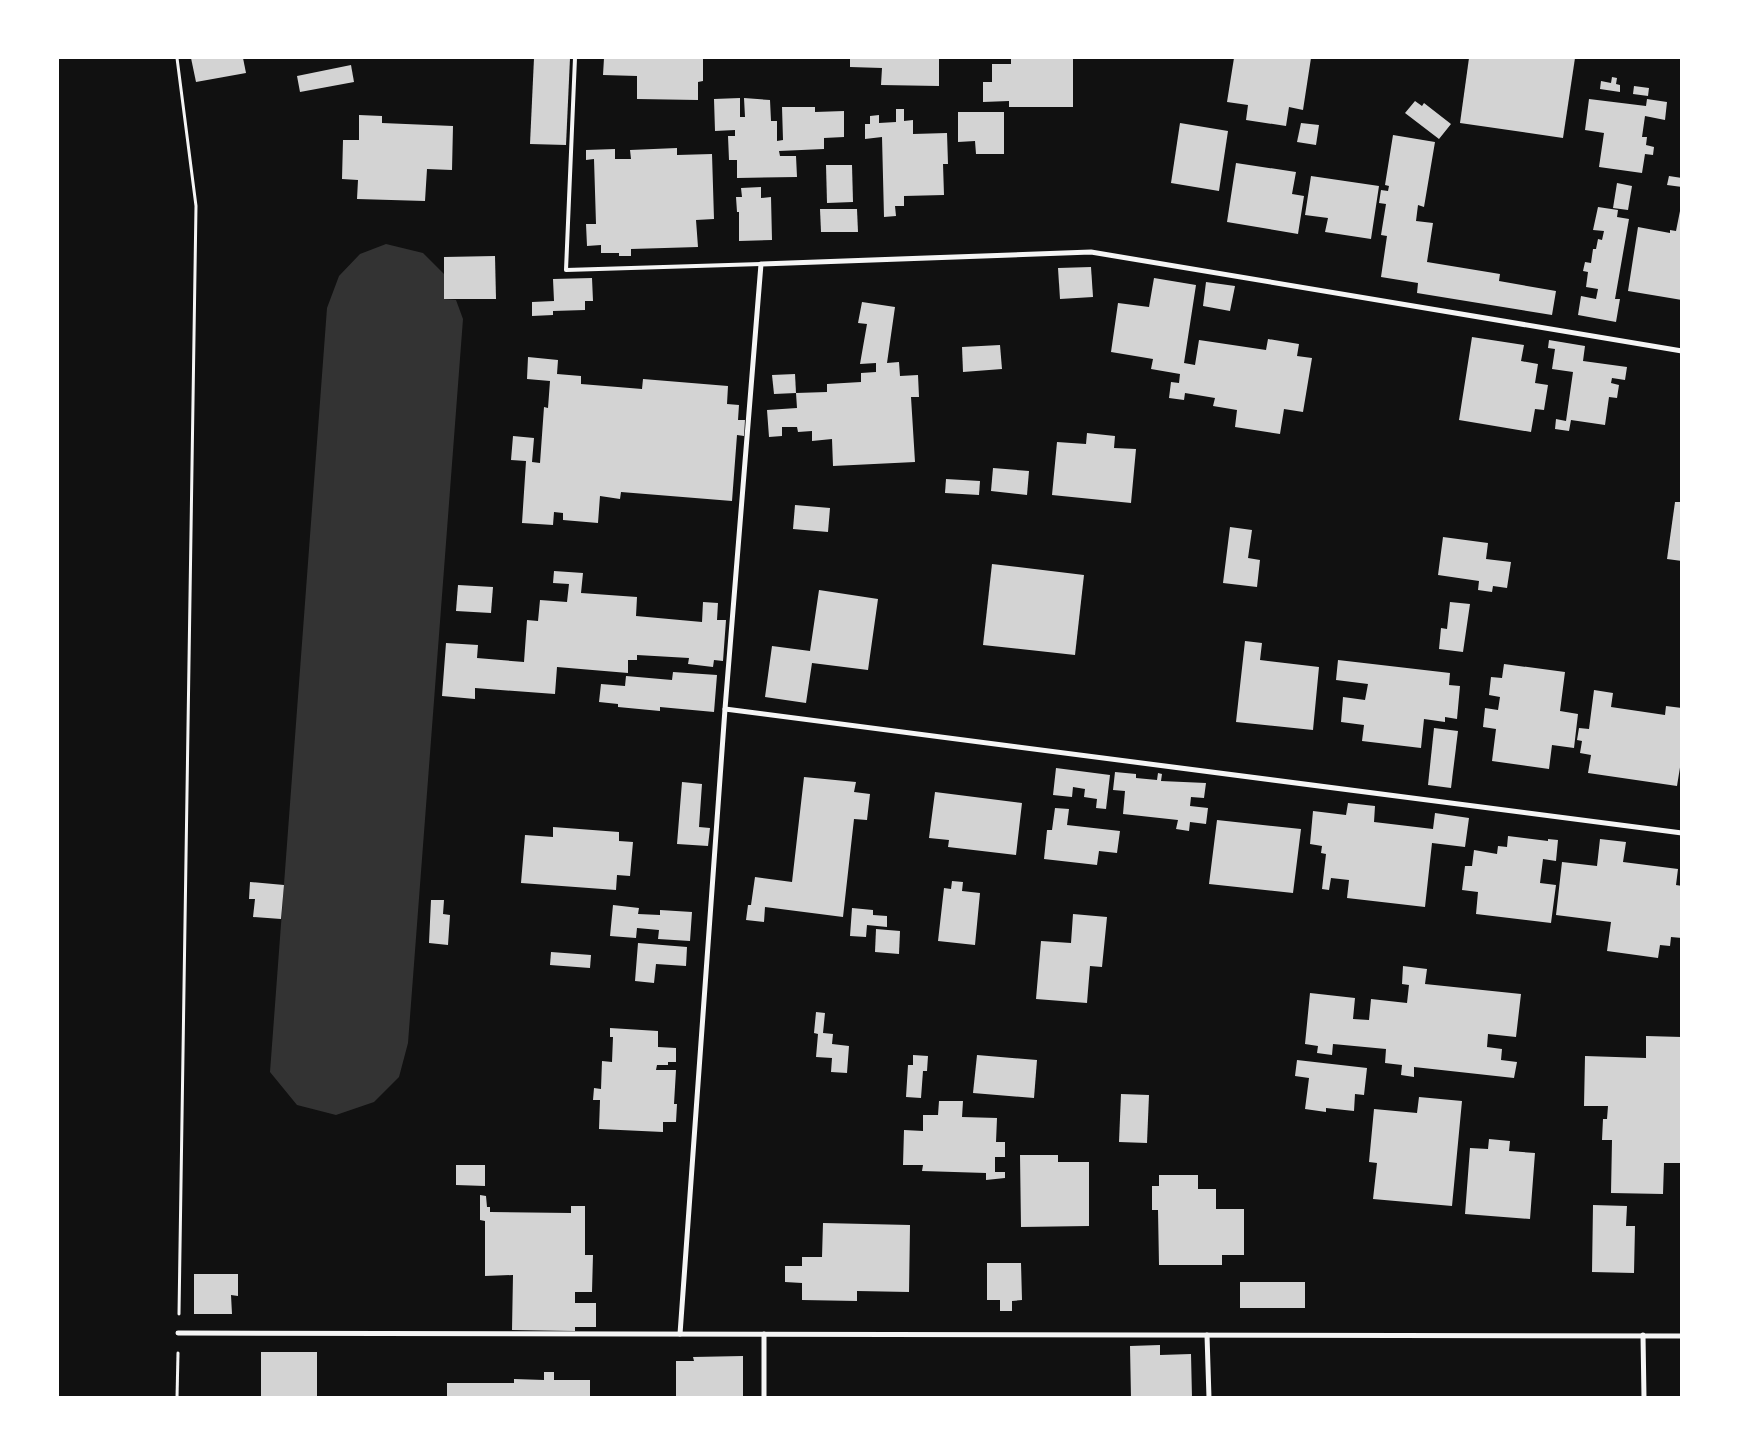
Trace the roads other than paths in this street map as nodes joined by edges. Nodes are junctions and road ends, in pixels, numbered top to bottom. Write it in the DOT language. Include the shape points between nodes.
graph roads {
  1 [pos="575,58"];
  2 [pos="760,264"];
  3 [pos="1682,351"];
  4 [pos="725,709"];
  5 [pos="1682,833"];
  6 [pos="178,1334"];
  7 [pos="680,1334"];
  8 [pos="764,1334"];
  9 [pos="1207,1335"];
  10 [pos="1643,1336"];
  11 [pos="1682,1336"];
  12 [pos="764,1398"];
  13 [pos="1209,1398"];
  14 [pos="1644,1398"];
  1 -- 2 [label="lane" via="566,270"];
  2 -- 3 [label="street" via="1091,252"];
  2 -- 4 [label="street"];
  4 -- 5 [label="street"];
  4 -- 7 [label="street"];
  6 -- 7 [label="street"];
  7 -- 8 [label="street"];
  8 -- 9 [label="street"];
  8 -- 12 [label="street"];
  9 -- 10 [label="street"];
  9 -- 13 [label="street"];
  10 -- 11 [label="street"];
  10 -- 14 [label="street"];
}
